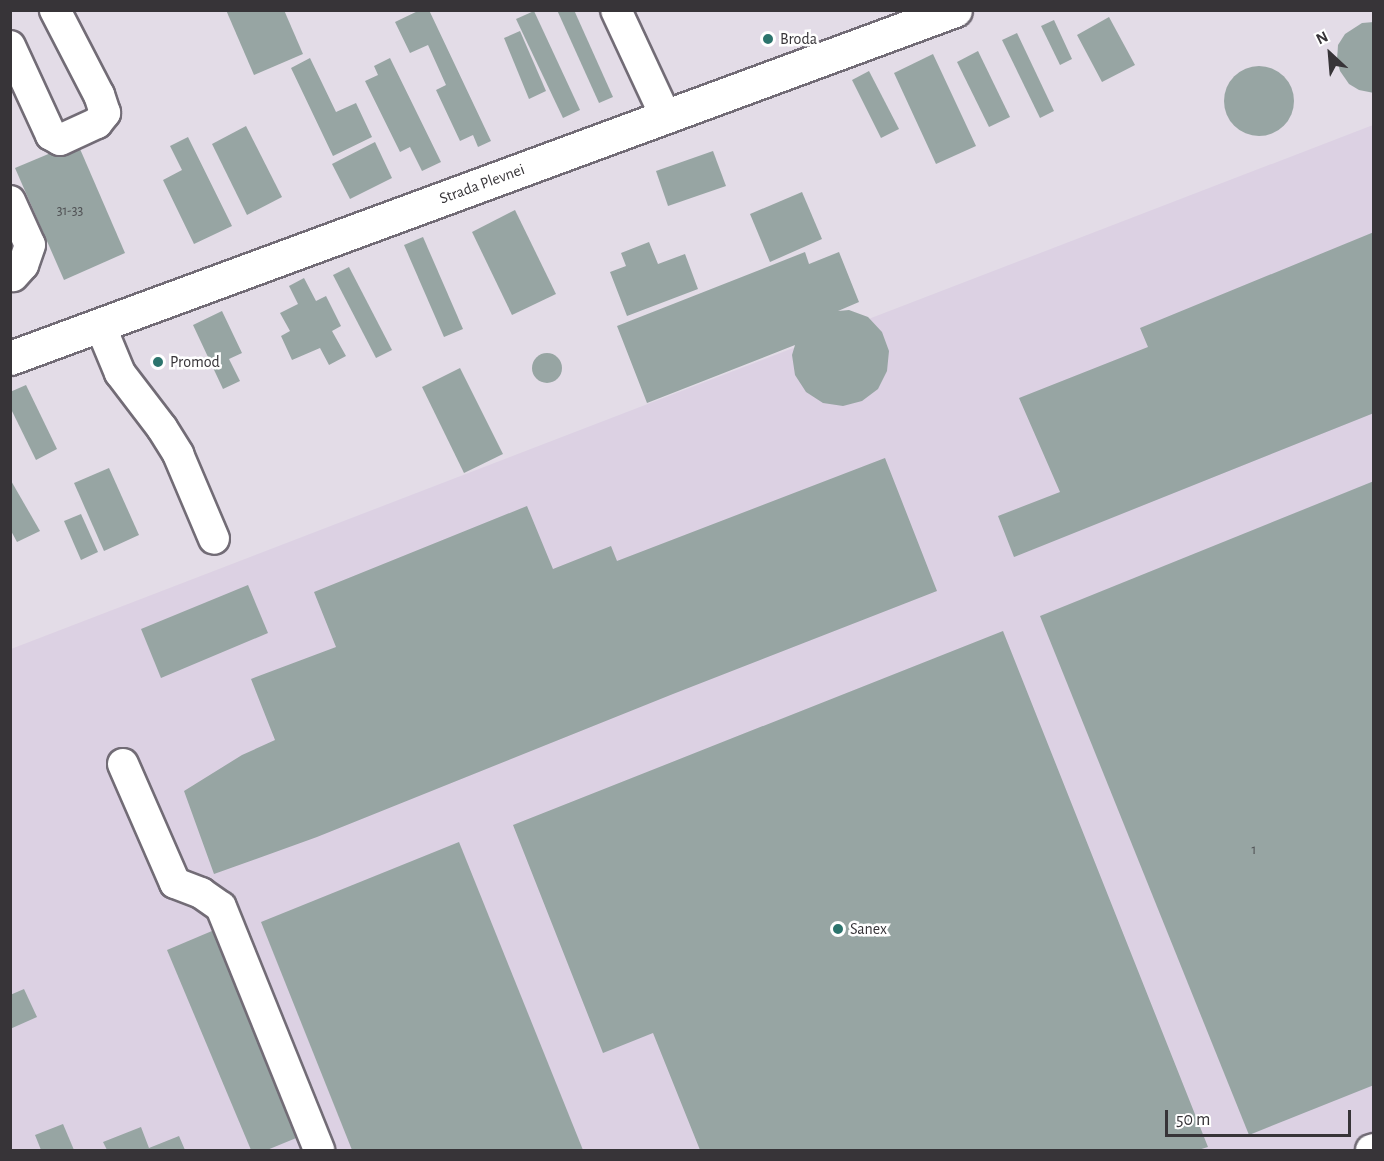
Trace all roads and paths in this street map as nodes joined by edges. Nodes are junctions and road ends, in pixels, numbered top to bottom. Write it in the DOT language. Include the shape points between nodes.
graph roads {
  1 [pos="55,10"];
  2 [pos="616,10"];
  3 [pos="955,10"];
  4 [pos="10,46"];
  5 [pos="666,117"];
  6 [pos="10,201"];
  7 [pos="14,276"];
  8 [pos="100,325"];
  9 [pos="10,358"];
  10 [pos="214,539"];
  11 [pos="123,764"];
  12 [pos="319,1150"];
  1 -- 4 [label="lane" via="99,95 105,113 97,123 60,140 51,135"];
  2 -- 5 [label="lane"];
  3 -- 5 [label="main road, Strada Plevnei"];
  5 -- 8 [label="main road, Strada Plevnei"];
  6 -- 7 [label="lane" via="30,245"];
  8 -- 9 [label="main road, Strada Plevnei"];
  8 -- 10 [label="lane" via="120,373 178,454"];
  11 -- 12 [label="lane" via="175,883 201,893 221,907"];
}
